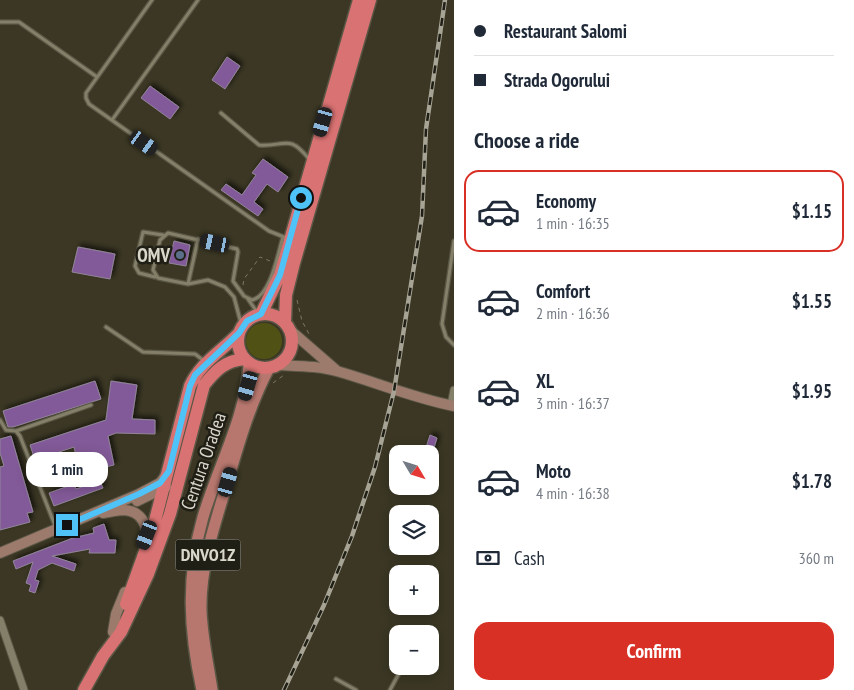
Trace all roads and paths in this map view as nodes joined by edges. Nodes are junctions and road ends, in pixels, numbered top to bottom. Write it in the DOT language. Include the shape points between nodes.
graph roads {
  1 [pos="152,0"];
  2 [pos="198,0"];
  3 [pos="359,0"];
  4 [pos="370,0"];
  5 [pos="0,22"];
  6 [pos="96,77"];
  7 [pos="220,113"];
  8 [pos="112,120"];
  9 [pos="311,161"];
  10 [pos="162,235"];
  11 [pos="287,236"];
  12 [pos="198,239"];
  13 [pos="454,241"];
  14 [pos="158,278"];
  15 [pos="188,284"];
  16 [pos="248,299"];
  17 [pos="260,314"];
  18 [pos="287,326"];
  19 [pos="106,327"];
  20 [pos="240,330"];
  21 [pos="454,345"];
  22 [pos="247,361"];
  23 [pos="206,362"];
  24 [pos="274,367"];
  25 [pos="339,372"];
  26 [pos="454,390"];
  27 [pos="91,405"];
  28 [pos="452,405"];
  29 [pos="0,420"];
  30 [pos="16,432"];
  31 [pos="190,440"];
  32 [pos="72,467"];
  33 [pos="169,471"];
  34 [pos="37,480"];
  35 [pos="164,490"];
  36 [pos="100,514"];
  37 [pos="77,521"];
  38 [pos="57,530"];
  39 [pos="0,553"];
  40 [pos="0,620"];
  41 [pos="113,632"];
  42 [pos="103,656"];
  43 [pos="398,675"];
  44 [pos="336,679"];
  45 [pos="24,690"];
  46 [pos="84,690"];
  47 [pos="202,690"];
  48 [pos="212,690"];
  49 [pos="356,690"];
  50 [pos="390,690"];
  1 -- 6 [label="lane"];
  2 -- 8 [label="lane"];
  3 -- 9 [label="highway"];
  4 -- 18 [label="highway, DNVO1Z" via="294,263 286,295"];
  5 -- 6 [label="lane" via="19,22"];
  6 -- 8 [label="lane" via="86,98 89,104"];
  7 -- 9 [label="lane" via="259,145 296,144"];
  8 -- 11 [label="lane" via="277,235"];
  9 -- 11 [label="highway"];
  10 -- 12 [label="lane" via="168,233"];
  10 -- 14 [label="lane" via="153,270"];
  10 -- 14 [label="lane" via="144,232 135,266 139,273"];
  11 -- 16 [label="lane" via="263,294 258,299"];
  11 -- 17 [label="highway" via="277,283"];
  12 -- 15 [label="lane"];
  12 -- 16 [label="lane" via="237,249 233,281"];
  13 -- 21 [label="lane" via="442,324 446,337"];
  14 -- 15 [label="lane"];
  15 -- 20 [label="lane" via="208,280 224,288 234,297"];
  16 -- 17 [label="lane"];
  17 -- 18 [label="highway" via="278,317"];
  17 -- 20 [label="highway" via="247,321"];
  18 -- 24 [label="highway, DNVO1Z" via="292,338 290,353"];
  18 -- 25 [label="street"];
  19 -- 23 [label="lane" via="143,352 195,354"];
  20 -- 22 [label="highway, DNVO1Z" via="241,354"];
  20 -- 23 [label="highway"];
  22 -- 24 [label="highway"];
  22 -- 31 [label="highway" via="230,360 204,385"];
  22 -- 47 [label="main road, Centura Oradea / DNVO1Z" via="248,386 204,516 192,573 192,640"];
  23 -- 33 [label="highway" via="190,386"];
  24 -- 25 [label="street" via="320,368"];
  24 -- 48 [label="main road, Centura Oradea / DNVO1Z" via="254,397 244,424 216,520 204,579 201,609 203,646"];
  25 -- 28 [label="street" via="400,393"];
  26 -- 28 [label="street"];
  27 -- 30 [label="lane"];
  29 -- 30 [label="lane" via="6,430"];
  30 -- 34 [label="lane"];
  31 -- 35 [label="street" via="184,448 176,476"];
  31 -- 42 [label="highway" via="170,514 148,574 121,632"];
  32 -- 34 [label="lane"];
  33 -- 35 [label="highway"];
  33 -- 37 [label="street" via="160,483"];
  34 -- 38 [label="lane"];
  35 -- 36 [label="street"];
  35 -- 41 [label="highway" via="152,532"];
  36 -- 37 [label="street"];
  36 -- 41 [label="street" via="123,510 136,513 146,523 147,535 116,614"];
  37 -- 38 [label="street"];
  38 -- 39 [label="street"];
  40 -- 45 [label="street"];
  41 -- 42 [label="highway"];
  42 -- 46 [label="highway"];
  43 -- 50 [label="lane"];
  44 -- 49 [label="lane"];
}
